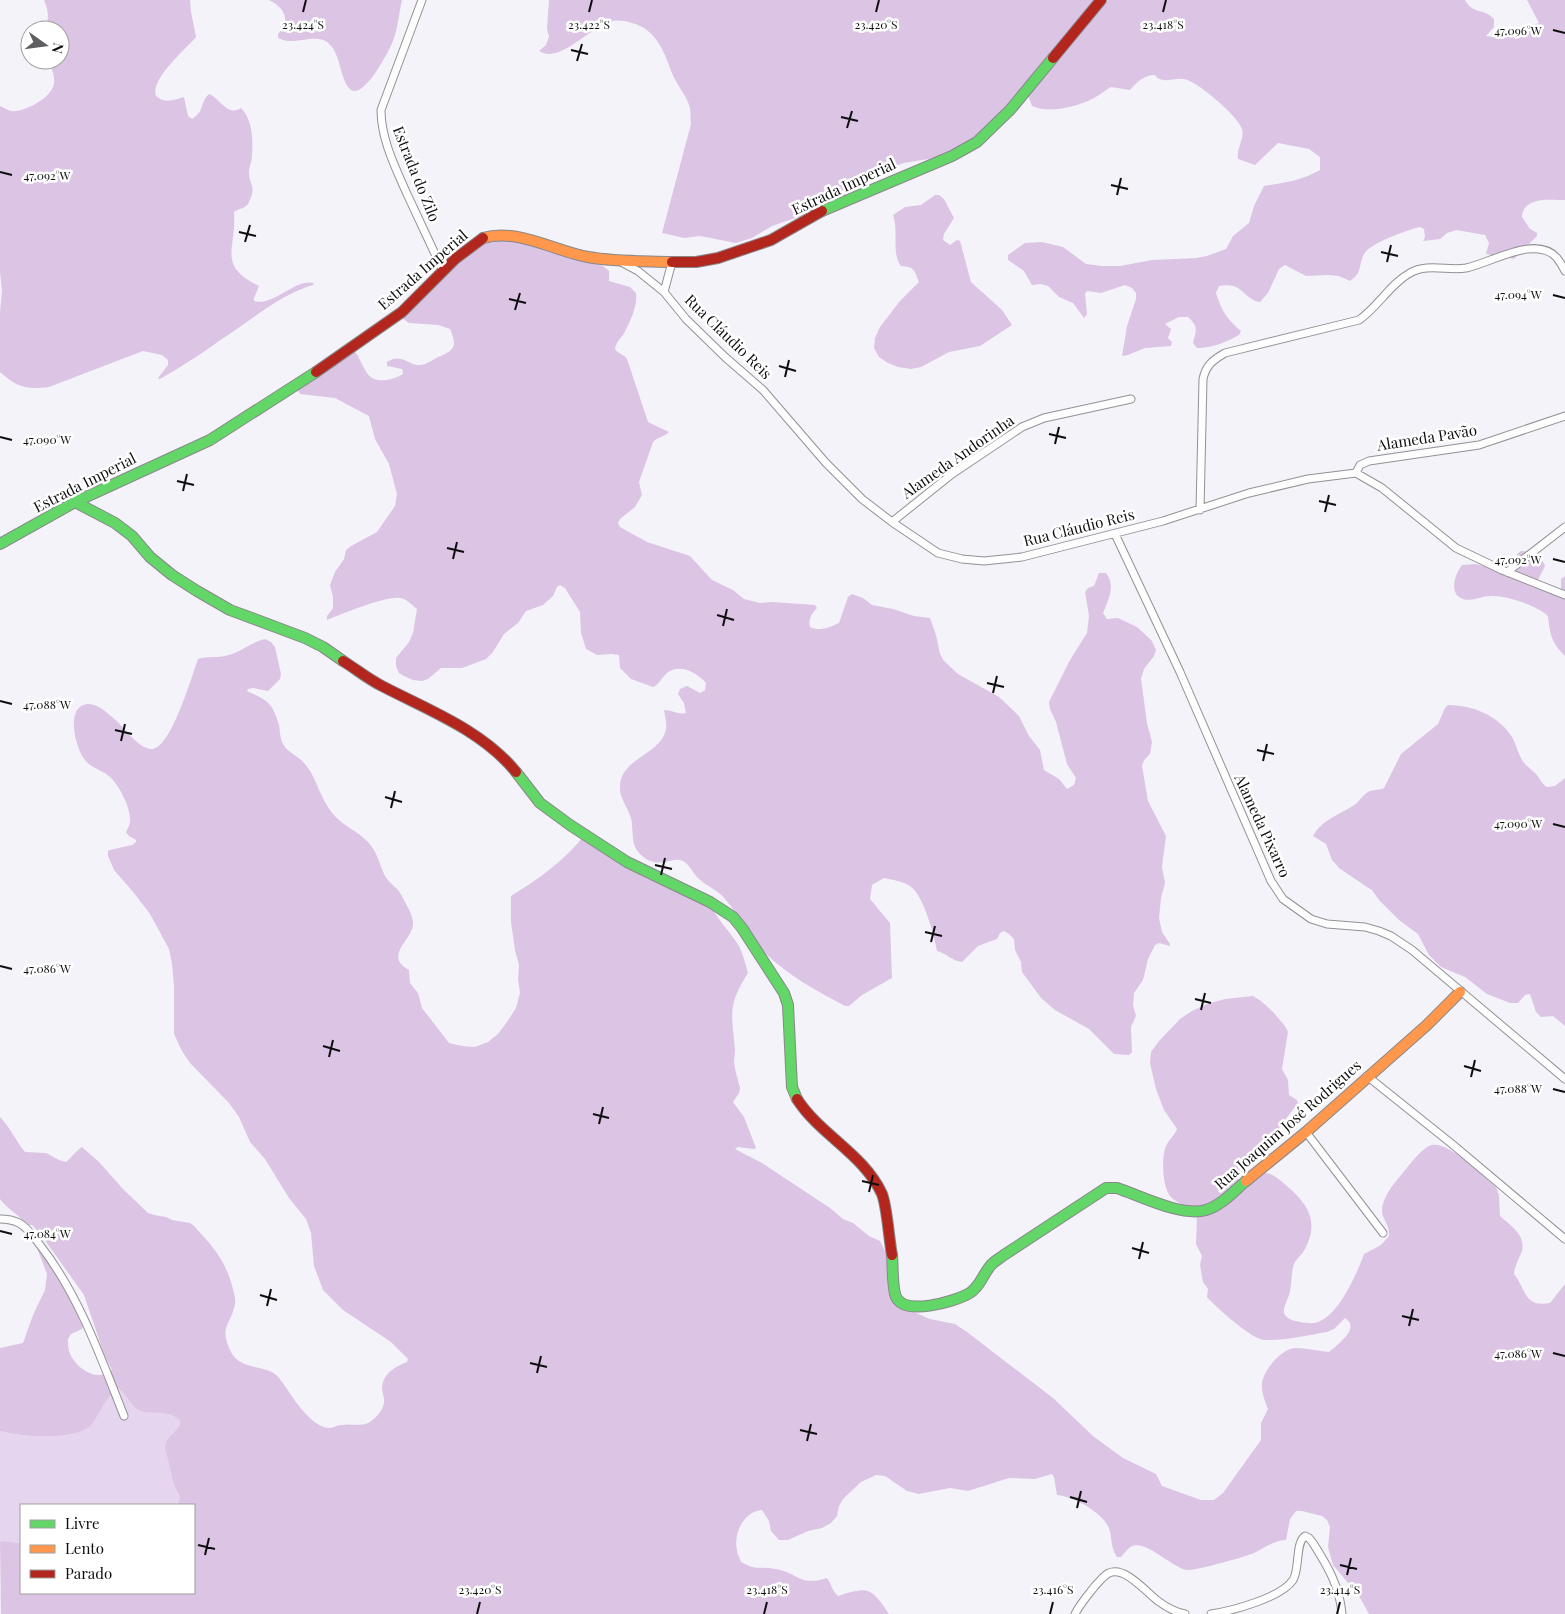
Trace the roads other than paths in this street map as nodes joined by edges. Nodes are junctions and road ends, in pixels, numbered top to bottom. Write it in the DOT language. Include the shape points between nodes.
graph roads {
  1 [pos="422,0"];
  2 [pos="1101,0"];
  3 [pos="619,261"];
  4 [pos="672,262"];
  5 [pos="443,271"];
  6 [pos="1565,271"];
  7 [pos="664,292"];
  8 [pos="1131,399"];
  9 [pos="1565,416"];
  10 [pos="1356,473"];
  11 [pos="75,502"];
  12 [pos="1200,510"];
  13 [pos="892,522"];
  14 [pos="1565,527"];
  15 [pos="1115,534"];
  16 [pos="0,544"];
  17 [pos="1507,572"];
  18 [pos="1565,595"];
  19 [pos="1460,992"];
  20 [pos="1367,1076"];
  21 [pos="1565,1079"];
  22 [pos="1306,1132"];
  23 [pos="0,1219"];
  24 [pos="1383,1233"];
  25 [pos="1565,1239"];
  26 [pos="124,1416"];
  27 [pos="1075,1614"];
  28 [pos="1185,1614"];
  29 [pos="1211,1614"];
  30 [pos="1342,1614"];
  1 -- 5 [label="street, Estrada do Zilo" via="381,110 381,123 401,179"];
  2 -- 4 [label="street, Estrada Imperial" via="1010,110 977,142 952,156 831,206 771,240 718,258"];
  3 -- 4 [label="street, Estrada Imperial"];
  3 -- 5 [label="street, Estrada Imperial" via="525,239 491,236 470,247"];
  3 -- 7 [label="street, Rua Cláudio Reis"];
  4 -- 7 [label="street, Rua Cláudio Reis"];
  5 -- 11 [label="street, Estrada Imperial" via="402,312 244,419 210,440"];
  6 -- 12 [label="street" via="1557,258 1540,249 1520,250 1464,268 1415,270 1406,274 1359,320 1225,353 1213,360 1203,379"];
  7 -- 13 [label="street, Rua Cláudio Reis" via="686,319 763,390 843,481"];
  8 -- 13 [label="street, Alameda Andorinha" via="1044,418 1022,427 952,474"];
  9 -- 10 [label="street, Alameda Pavão" via="1479,445 1369,460 1360,464"];
  10 -- 12 [label="street, Rua Cláudio Reis" via="1308,479 1249,493"];
  10 -- 17 [label="street" via="1382,488 1456,548"];
  11 -- 16 [label="street, Estrada Imperial"];
  11 -- 22 [label="street, Rua Joaquim José Rodrigues" via="115,524 172,575 230,610 323,647 380,685 464,730 492,750 512,768 540,803 570,825 627,862 710,902 733,917 784,993 788,1005 795,1097 859,1162 883,1196 893,1286 899,1302 906,1306 935,1305 968,1294 1004,1254 1111,1187 1170,1208 1205,1210 1223,1201"];
  12 -- 15 [label="street, Rua Cláudio Reis"];
  13 -- 15 [label="street, Rua Cláudio Reis" via="938,553 984,561 1022,557"];
  14 -- 17 [label="street"];
  15 -- 19 [label="street, Alameda Pixarro" via="1180,672 1271,881 1283,899 1312,919 1327,924 1364,927 1391,936"];
  17 -- 18 [label="street"];
  19 -- 20 [label="street, Rua Joaquim José Rodrigues"];
  19 -- 21 [label="street, Alameda Pixarro"];
  20 -- 22 [label="street, Rua Joaquim José Rodrigues"];
  20 -- 25 [label="street"];
  22 -- 24 [label="street"];
  23 -- 26 [label="street" via="20,1224 61,1274 103,1362"];
  27 -- 28 [label="street" via="1104,1577 1115,1572 1126,1574 1170,1609"];
  29 -- 30 [label="street" via="1252,1604 1287,1586 1296,1573 1300,1540 1307,1536 1334,1581"];
}
